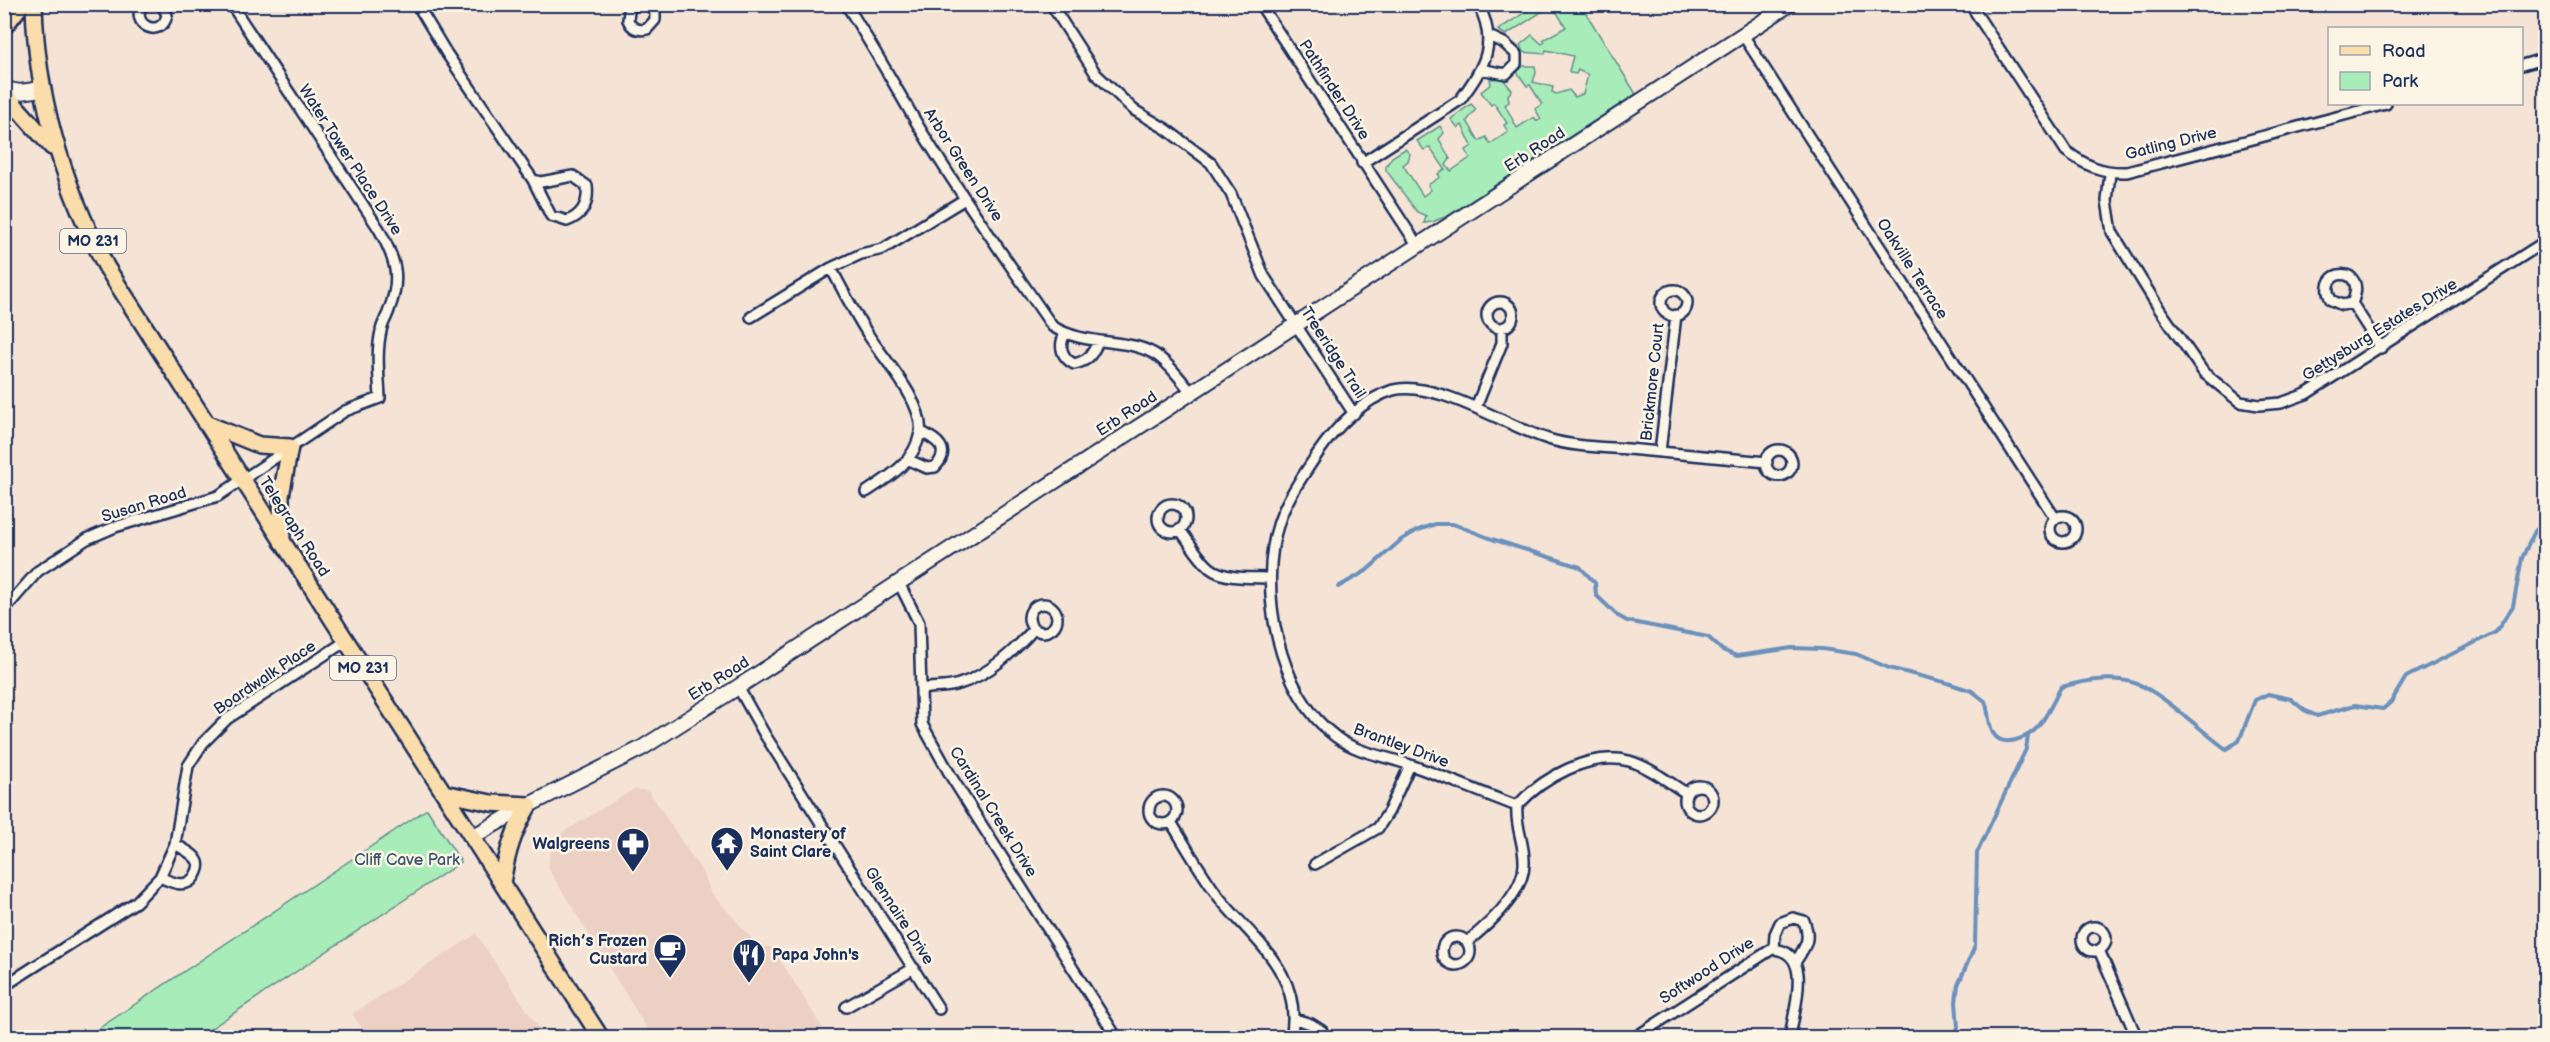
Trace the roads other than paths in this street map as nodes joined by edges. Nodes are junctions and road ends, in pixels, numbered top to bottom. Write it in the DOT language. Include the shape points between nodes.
graph roads {
  1 [pos="22,4"];
  2 [pos="34,4"];
  3 [pos="143,4"];
  4 [pos="231,4"];
  5 [pos="417,4"];
  6 [pos="634,4"];
  7 [pos="649,4"];
  8 [pos="846,4"];
  9 [pos="1051,4"];
  10 [pos="1260,4"];
  11 [pos="1478,4"];
  12 [pos="1790,4"];
  13 [pos="1970,4"];
  14 [pos="165,5"];
  15 [pos="4,27"];
  16 [pos="1743,35"];
  17 [pos="1489,36"];
  18 [pos="2546,58"];
  19 [pos="2523,65"];
  20 [pos="1480,69"];
  21 [pos="42,89"];
  22 [pos="4,91"];
  23 [pos="2382,105"];
  24 [pos="56,152"];
  25 [pos="1362,162"];
  26 [pos="2110,173"];
  27 [pos="532,180"];
  28 [pos="964,198"];
  29 [pos="2546,241"];
  30 [pos="1418,246"];
  31 [pos="831,268"];
  32 [pos="2352,303"];
  33 [pos="1676,315"];
  34 [pos="751,317"];
  35 [pos="1296,324"];
  36 [pos="1502,328"];
  37 [pos="1065,334"];
  38 [pos="1098,342"];
  39 [pos="2381,348"];
  40 [pos="1191,392"];
  41 [pos="1476,407"];
  42 [pos="1354,414"];
  43 [pos="205,423"];
  44 [pos="920,431"];
  45 [pos="290,447"];
  46 [pos="1660,452"];
  47 [pos="909,460"];
  48 [pos="1767,462"];
  49 [pos="241,479"];
  50 [pos="866,492"];
  51 [pos="2055,518"];
  52 [pos="1180,530"];
  53 [pos="282,543"];
  54 [pos="1270,578"];
  55 [pos="899,583"];
  56 [pos="4,610"];
  57 [pos="1034,629"];
  58 [pos="346,641"];
  59 [pos="738,687"];
  60 [pos="922,689"];
  61 [pos="1410,765"];
  62 [pos="444,793"];
  63 [pos="1686,793"];
  64 [pos="529,805"];
  65 [pos="1517,806"];
  66 [pos="1171,822"];
  67 [pos="472,837"];
  68 [pos="175,844"];
  69 [pos="1315,864"];
  70 [pos="160,877"];
  71 [pos="502,883"];
  72 [pos="1467,942"];
  73 [pos="1774,949"];
  74 [pos="2099,950"];
  75 [pos="1797,962"];
  76 [pos="914,968"];
  77 [pos="4,986"];
  78 [pos="846,1007"];
  79 [pos="939,1009"];
  80 [pos="1295,1019"];
  81 [pos="601,1038"];
  82 [pos="1117,1038"];
  83 [pos="1292,1038"];
  84 [pos="1324,1038"];
  85 [pos="1634,1038"];
  86 [pos="1788,1038"];
  87 [pos="2137,1038"];
  1 -- 15 [label="main road"];
  2 -- 21 [label="main road, Telegraph Road / MO 231"];
  3 -- 14 [label="street" via="139,19 151,29 165,22"];
  4 -- 45 [label="street, Water Tower Place Drive" via="379,229 397,271 396,287 381,330 380,398 345,411"];
  5 -- 27 [label="street"];
  6 -- 7 [label="street" via="628,11 628,20 640,30 647,30 655,20"];
  8 -- 28 [label="street, Arbor Green Drive"];
  9 -- 35 [label="street, Treeridge Trail" via="1096,74 1134,110 1211,163 1231,194 1264,276"];
  10 -- 25 [label="street, Pathfinder Drive"];
  11 -- 17 [label="street"];
  12 -- 16 [label="street, Erb Road"];
  13 -- 26 [label="street, Gatling Drive" via="2066,151 2082,163"];
  16 -- 30 [label="street, Erb Road"];
  16 -- 51 [label="street, Oakville Terrace"];
  17 -- 20 [label="street, Pathfinder Drive" via="1486,59"];
  17 -- 20 [label="street" via="1516,54 1516,64 1506,74"];
  18 -- 19 [label="street"];
  20 -- 25 [label="street, Pathfinder Drive" via="1460,100"];
  21 -- 22 [label="street"];
  21 -- 24 [label="main road, Telegraph Road / MO 231"];
  22 -- 24 [label="main road"];
  23 -- 26 [label="street, Gatling Drive" via="2127,172"];
  24 -- 43 [label="main road, Telegraph Road / MO 231" via="107,268"];
  25 -- 30 [label="street, Pathfinder Drive"];
  26 -- 39 [label="street, Gettysburg Estates Drive" via="2107,201 2112,232 2204,373 2240,402 2281,404 2306,394"];
  27 -- 27 [label="street" via="551,216 567,221 576,218 585,207 587,186 573,176"];
  28 -- 31 [label="street" via="883,249"];
  28 -- 37 [label="street, Arbor Green Drive" via="1052,326"];
  29 -- 39 [label="street, Gettysburg Estates Drive"];
  30 -- 35 [label="street, Erb Road"];
  31 -- 34 [label="street"];
  31 -- 44 [label="street" via="869,336 908,393"];
  32 -- 39 [label="street"];
  33 -- 46 [label="street, Brickmore Court"];
  35 -- 40 [label="street, Erb Road"];
  35 -- 42 [label="street, Treeridge Trail"];
  36 -- 41 [label="street" via="1502,343"];
  37 -- 38 [label="street, Arbor Green Drive"];
  37 -- 38 [label="street" via="1061,349 1074,364 1093,355"];
  38 -- 40 [label="street, Arbor Green Drive" via="1137,347 1158,356"];
  40 -- 55 [label="street, Erb Road"];
  41 -- 42 [label="street, Treeridge Trail" via="1413,389 1379,396"];
  41 -- 46 [label="street, Treeridge Trail" via="1550,440"];
  42 -- 54 [label="street, Brantley Drive" via="1328,438 1284,511 1271,555"];
  43 -- 45 [label="main road" via="260,445"];
  43 -- 49 [label="main road, Telegraph Road / MO 231"];
  44 -- 47 [label="street"];
  44 -- 47 [label="street" via="939,443 944,453 942,460 927,468"];
  45 -- 49 [label="street, Water Tower Place Drive"];
  45 -- 53 [label="main road" via="280,496"];
  46 -- 48 [label="street, Treeridge Trail"];
  47 -- 50 [label="street"];
  49 -- 53 [label="main road, Telegraph Road / MO 231"];
  49 -- 56 [label="street, Susan Road" via="204,502 87,539 38,571"];
  52 -- 54 [label="street" via="1216,572"];
  53 -- 58 [label="main road, Telegraph Road / MO 231"];
  54 -- 61 [label="street, Brantley Drive" via="1276,639 1285,666 1318,721 1353,747"];
  55 -- 59 [label="street, Erb Road"];
  55 -- 60 [label="street, Cardinal Creek Drive" via="919,623"];
  57 -- 60 [label="street" via="1005,659 982,672 959,684"];
  58 -- 62 [label="main road, Telegraph Road / MO 231"];
  58 -- 68 [label="street, Boardwalk Place" via="226,719 203,743 188,766"];
  59 -- 64 [label="street, Erb Road" via="642,748"];
  59 -- 76 [label="street, Glennaire Drive"];
  60 -- 82 [label="street, Cardinal Creek Drive" via="922,724 932,742"];
  61 -- 65 [label="street, Brantley Drive"];
  61 -- 69 [label="street" via="1378,828"];
  62 -- 64 [label="main road" via="491,804"];
  62 -- 67 [label="main road, Telegraph Road / MO 231"];
  63 -- 65 [label="street" via="1648,768 1628,761 1601,759 1561,773 1530,792"];
  64 -- 67 [label="street, Erb Road"];
  64 -- 71 [label="main road" via="514,829"];
  65 -- 72 [label="street" via="1515,820 1525,862 1518,886 1490,923"];
  66 -- 80 [label="street" via="1202,874 1281,971"];
  67 -- 71 [label="main road, Telegraph Road / MO 231"];
  68 -- 70 [label="street, Boardwalk Place"];
  68 -- 70 [label="street" via="192,854 198,871 192,881 184,884"];
  70 -- 77 [label="street, Boardwalk Place" via="136,902"];
  71 -- 81 [label="main road, Telegraph Road / MO 231"];
  73 -- 75 [label="street, Softwood Drive" via="1791,954"];
  73 -- 75 [label="street" via="1780,923 1792,918 1804,921 1809,935"];
  73 -- 85 [label="street, Softwood Drive"];
  74 -- 87 [label="street"];
  75 -- 86 [label="street" via="1799,973"];
  76 -- 78 [label="street"];
  76 -- 79 [label="street, Glennaire Drive"];
  80 -- 83 [label="street"];
  80 -- 84 [label="street" via="1322,1031"];
}
